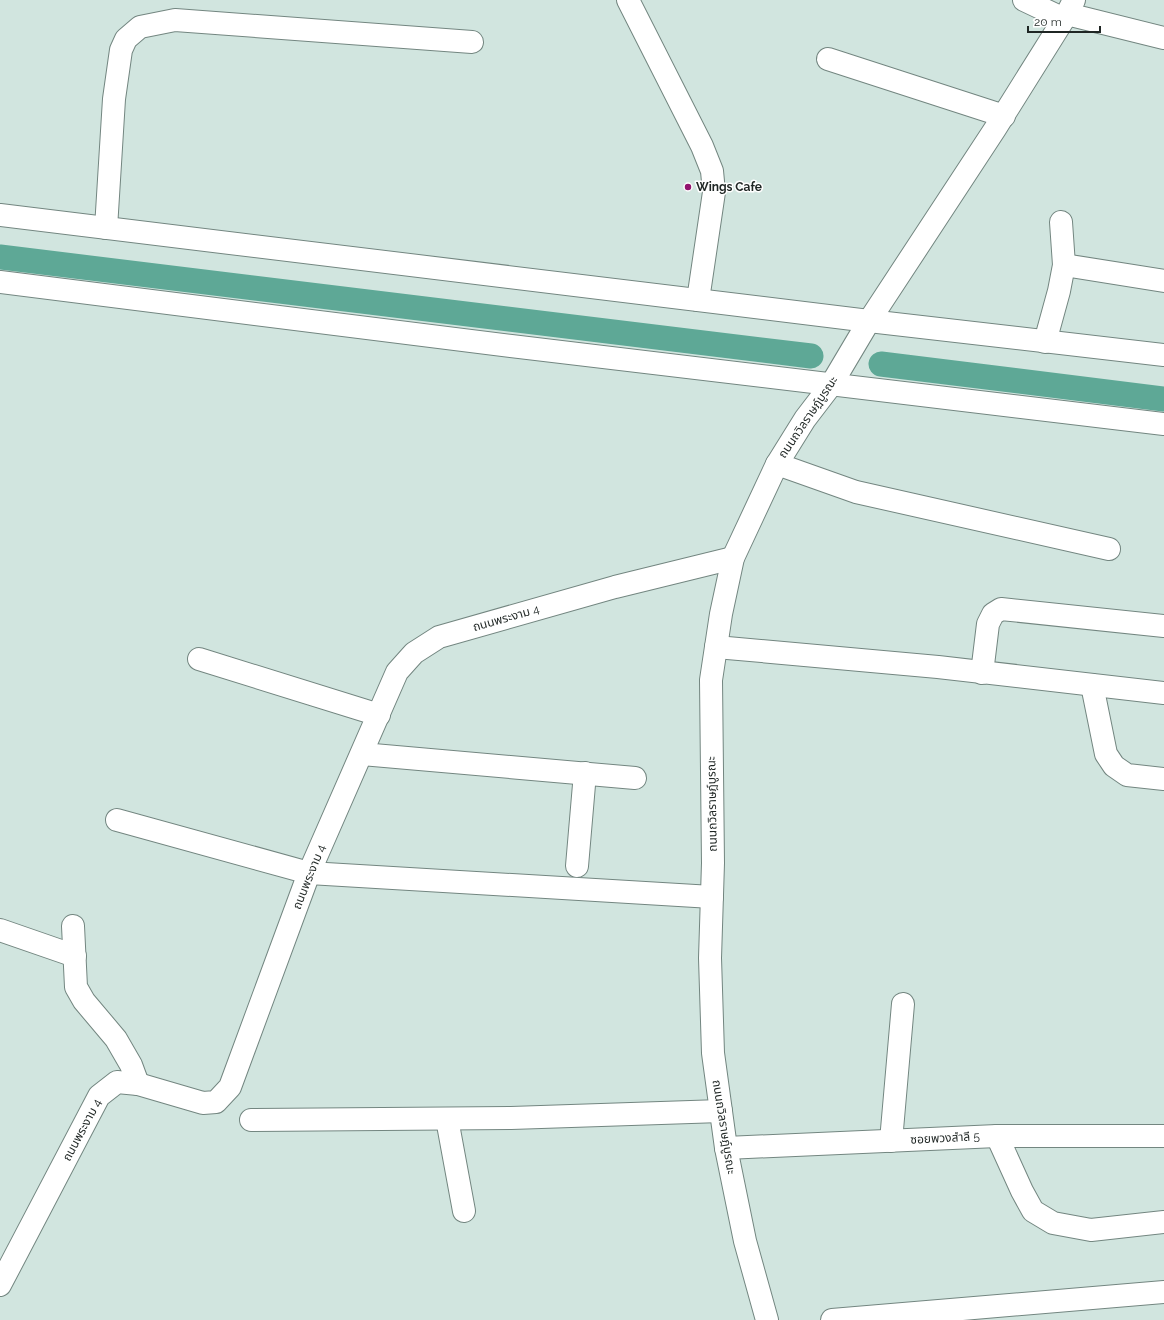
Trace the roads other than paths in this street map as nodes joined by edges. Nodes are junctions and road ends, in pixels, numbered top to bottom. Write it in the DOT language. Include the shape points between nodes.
graph roads {
  1 [pos="628,0"];
  2 [pos="1024,0"];
  3 [pos="1068,11"];
  4 [pos="1164,38"];
  5 [pos="472,42"];
  6 [pos="828,59"];
  7 [pos="1004,116"];
  8 [pos="0,215"];
  9 [pos="1061,222"];
  10 [pos="106,228"];
  11 [pos="1064,265"];
  12 [pos="1164,281"];
  13 [pos="0,282"];
  14 [pos="698,300"];
  15 [pos="870,321"];
  16 [pos="1045,342"];
  17 [pos="1164,355"];
  18 [pos="831,385"];
  19 [pos="1164,424"];
  20 [pos="777,464"];
  21 [pos="1110,549"];
  22 [pos="733,558"];
  23 [pos="1164,626"];
  24 [pos="716,647"];
  25 [pos="199,659"];
  26 [pos="982,673"];
  27 [pos="1092,685"];
  28 [pos="1164,693"];
  29 [pos="379,715"];
  30 [pos="362,754"];
  31 [pos="585,773"];
  32 [pos="635,778"];
  33 [pos="1164,779"];
  34 [pos="117,820"];
  35 [pos="577,866"];
  36 [pos="309,873"];
  37 [pos="712,897"];
  38 [pos="74,926"];
  39 [pos="0,930"];
  40 [pos="75,956"];
  41 [pos="904,1004"];
  42 [pos="138,1084"];
  43 [pos="721,1111"];
  44 [pos="447,1119"];
  45 [pos="251,1120"];
  46 [pos="997,1136"];
  47 [pos="1164,1136"];
  48 [pos="891,1141"];
  49 [pos="726,1148"];
  50 [pos="464,1211"];
  51 [pos="1164,1222"];
  52 [pos="0,1285"];
  53 [pos="1164,1292"];
  54 [pos="767,1320"];
  55 [pos="832,1320"];
  1 -- 14 [label="street" via="702,146 712,171 714,192"];
  2 -- 3 [label="street"];
  3 -- 4 [label="street"];
  3 -- 7 [label="street, ถนนถวิลราษฎ์บูรณะ"];
  5 -- 10 [label="street" via="175,20 140,27 126,39 121,50 114,99"];
  6 -- 7 [label="street"];
  7 -- 15 [label="street, ถนนถวิลราษฎ์บูรณะ"];
  8 -- 10 [label="street"];
  9 -- 11 [label="street"];
  10 -- 14 [label="street"];
  11 -- 12 [label="street"];
  11 -- 16 [label="street"];
  13 -- 18 [label="street"];
  14 -- 15 [label="street"];
  15 -- 16 [label="street"];
  15 -- 18 [label="street, ถนนถวิลราษฎ์บูรณะ"];
  16 -- 17 [label="street"];
  18 -- 19 [label="street"];
  18 -- 20 [label="street, ถนนถวิลราษฎ์บูรณะ" via="805,419"];
  20 -- 21 [label="street" via="856,492"];
  20 -- 22 [label="street, ถนนถวิลราษฎ์บูรณะ"];
  22 -- 24 [label="street, ถนนถวิลราษฎ์บูรณะ"];
  22 -- 29 [label="street, ถนนพระงาม 4" via="616,587 439,637 414,653 397,672"];
  23 -- 26 [label="street" via="1001,609 992,614 988,624"];
  24 -- 26 [label="street"];
  24 -- 37 [label="street, ถนนถวิลราษฎ์บูรณะ" via="711,680"];
  25 -- 29 [label="street"];
  26 -- 27 [label="street"];
  27 -- 28 [label="street"];
  27 -- 33 [label="street" via="1106,754 1114,766 1127,774"];
  29 -- 30 [label="street, ถนนพระงาม 4"];
  30 -- 31 [label="street"];
  30 -- 36 [label="street, ถนนพระงาม 4"];
  31 -- 32 [label="street"];
  31 -- 35 [label="street"];
  34 -- 36 [label="street"];
  36 -- 37 [label="street"];
  36 -- 42 [label="street, ถนนพระงาม 4" via="230,1087 216,1102 203,1103"];
  37 -- 43 [label="street, ถนนถวิลราษฎ์บูรณะ" via="710,958 713,1053"];
  38 -- 40 [label="street"];
  39 -- 40 [label="street"];
  40 -- 42 [label="street" via="76,987 84,1001 116,1040 131,1065"];
  41 -- 48 [label="street"];
  42 -- 52 [label="street, ถนนพระงาม 4" via="117,1082 99,1096"];
  43 -- 44 [label="street"];
  43 -- 49 [label="street, ถนนถวิลราษฎ์บูรณะ"];
  44 -- 45 [label="street"];
  44 -- 50 [label="street"];
  46 -- 47 [label="street, ซอยพวงสำลี 5"];
  46 -- 48 [label="street, ซอยพวงสำลี 5"];
  46 -- 51 [label="street" via="1033,1211 1054,1223 1091,1230"];
  48 -- 49 [label="street, ซอยพวงสำลี 5"];
  49 -- 54 [label="street, ถนนถวิลราษฎ์บูรณะ" via="745,1241"];
  53 -- 55 [label="street"];
}
